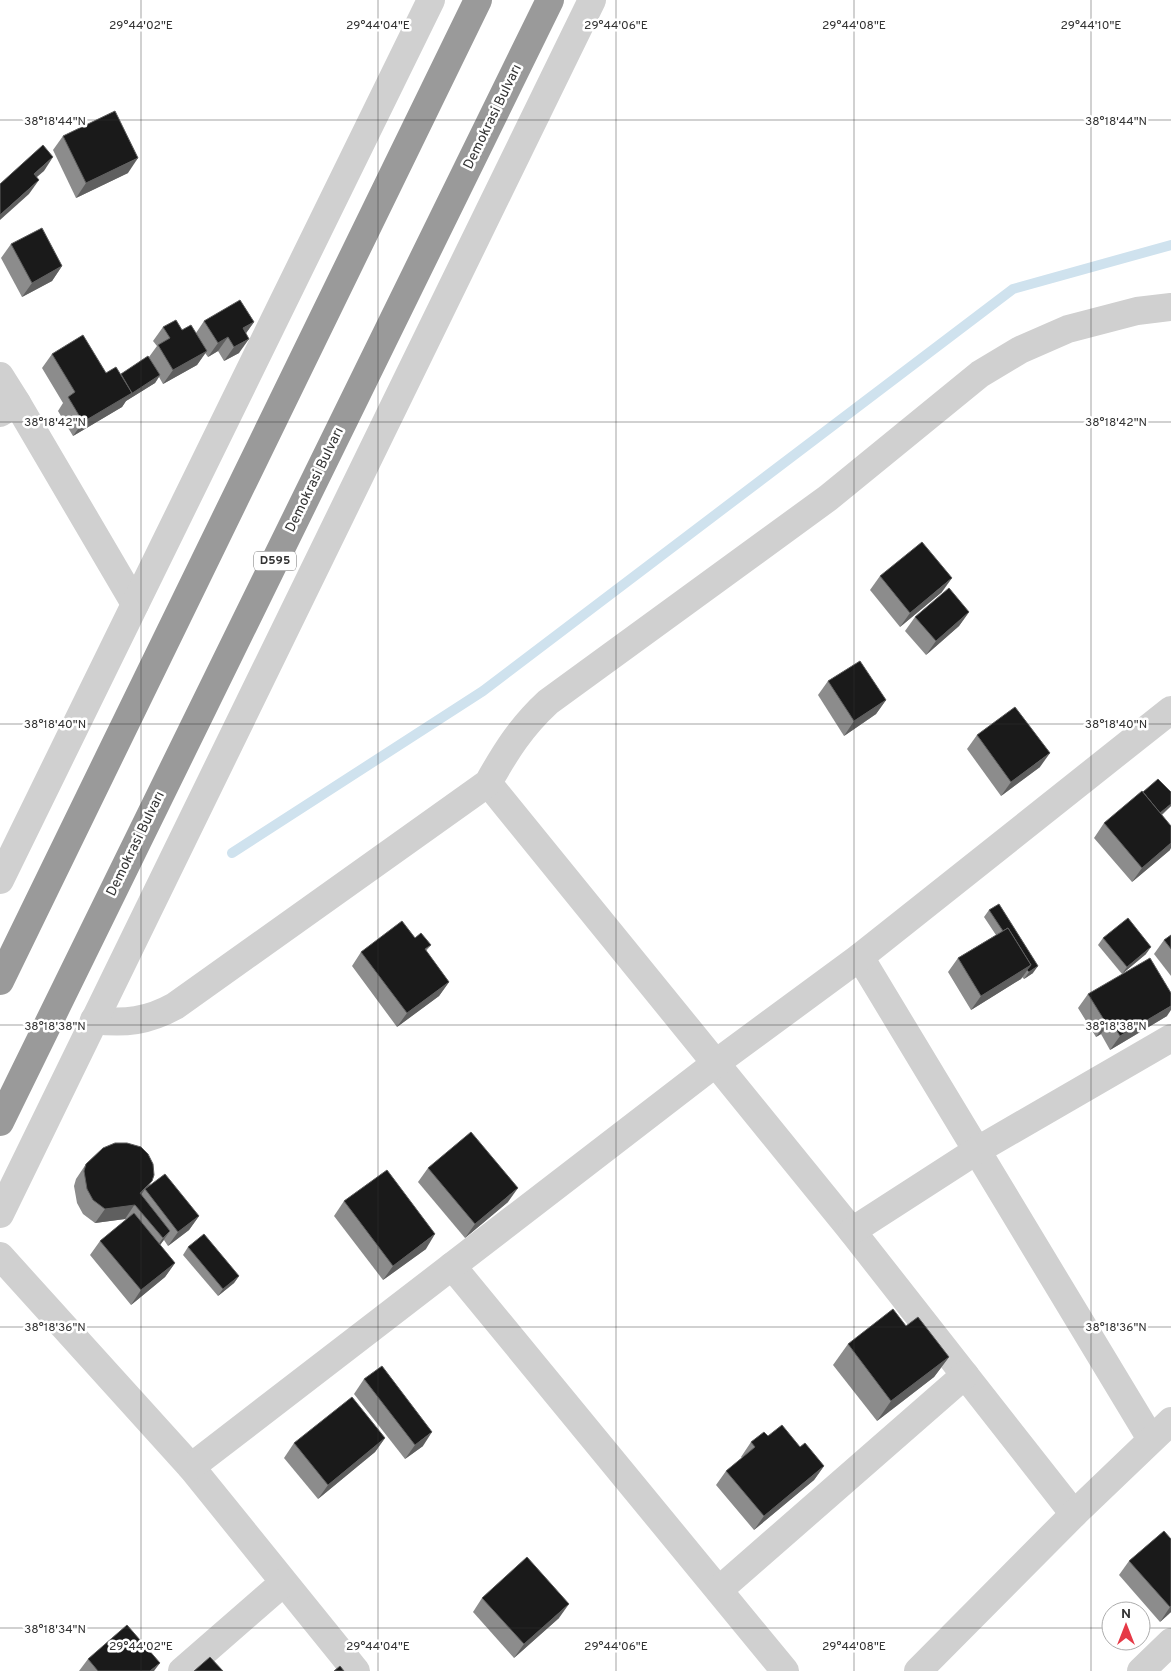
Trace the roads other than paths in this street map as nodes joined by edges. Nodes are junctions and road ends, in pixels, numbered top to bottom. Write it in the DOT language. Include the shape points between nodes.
graph roads {
  1 [pos="432,0"];
  2 [pos="478,0"];
  3 [pos="550,0"];
  4 [pos="592,0"];
  5 [pos="1171,308"];
  6 [pos="0,376"];
  7 [pos="8,408"];
  8 [pos="136,604"];
  9 [pos="1171,710"];
  10 [pos="488,783"];
  11 [pos="0,880"];
  12 [pos="860,957"];
  13 [pos="0,981"];
  14 [pos="94,1020"];
  15 [pos="1171,1038"];
  16 [pos="716,1063"];
  17 [pos="0,1122"];
  18 [pos="976,1152"];
  19 [pos="0,1214"];
  20 [pos="852,1231"];
  21 [pos="0,1256"];
  22 [pos="452,1266"];
  23 [pos="964,1375"];
  24 [pos="1171,1421"];
  25 [pos="1151,1439"];
  26 [pos="191,1467"];
  27 [pos="1074,1514"];
  28 [pos="284,1583"];
  29 [pos="718,1590"];
  30 [pos="1171,1642"];
  31 [pos="182,1671"];
  32 [pos="356,1671"];
  33 [pos="785,1671"];
  34 [pos="918,1671"];
  35 [pos="1141,1671"];
  1 -- 8 [label="street"];
  2 -- 13 [label="highway"];
  3 -- 17 [label="highway, Demokrasi Bulvarı / D595"];
  4 -- 14 [label="street"];
  5 -- 10 [label="street" via="1137,311 1068,329 1020,350 980,374 828,498 548,702 512,740"];
  6 -- 7 [label="street"];
  7 -- 8 [label="street"];
  8 -- 11 [label="street"];
  9 -- 12 [label="street"];
  10 -- 14 [label="street" via="175,1006 138,1021"];
  10 -- 16 [label="street"];
  12 -- 16 [label="street"];
  12 -- 18 [label="street"];
  14 -- 19 [label="street"];
  15 -- 18 [label="street"];
  16 -- 20 [label="street"];
  16 -- 22 [label="street"];
  18 -- 20 [label="street"];
  18 -- 25 [label="street"];
  20 -- 23 [label="street"];
  21 -- 26 [label="street"];
  22 -- 26 [label="street"];
  22 -- 29 [label="street"];
  23 -- 27 [label="street"];
  23 -- 29 [label="street"];
  24 -- 25 [label="street"];
  25 -- 27 [label="street"];
  26 -- 28 [label="street"];
  27 -- 34 [label="street"];
  28 -- 31 [label="street"];
  28 -- 32 [label="street"];
  29 -- 33 [label="street"];
  30 -- 35 [label="street"];
}
